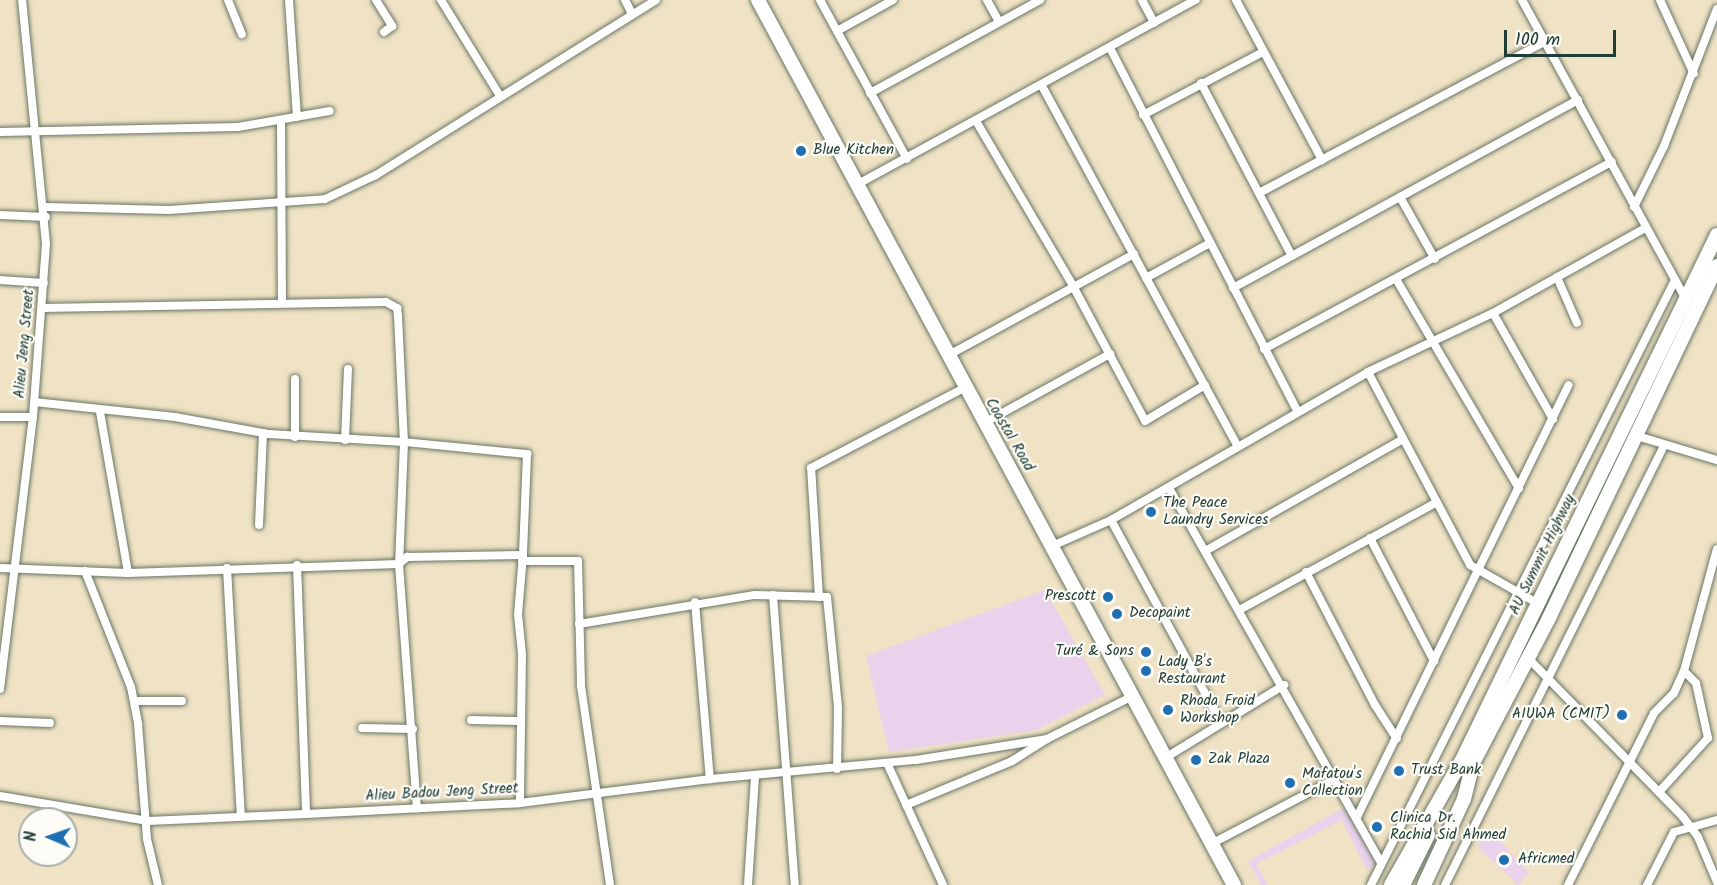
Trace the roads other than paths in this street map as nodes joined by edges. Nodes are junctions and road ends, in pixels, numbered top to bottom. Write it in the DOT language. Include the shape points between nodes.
graph roads {
  1 [pos="22,0"];
  2 [pos="228,0"];
  3 [pos="289,0"];
  4 [pos="376,0"];
  5 [pos="441,0"];
  6 [pos="625,0"];
  7 [pos="656,0"];
  8 [pos="758,0"];
  9 [pos="820,0"];
  10 [pos="893,0"];
  11 [pos="987,0"];
  12 [pos="1040,0"];
  13 [pos="1142,0"];
  14 [pos="1196,0"];
  15 [pos="1236,0"];
  16 [pos="1522,0"];
  17 [pos="1660,0"];
  18 [pos="1717,9"];
  19 [pos="632,14"];
  20 [pos="999,22"];
  21 [pos="1154,22"];
  22 [pos="837,31"];
  23 [pos="384,32"];
  24 [pos="242,34"];
  25 [pos="1544,42"];
  26 [pos="1110,48"];
  27 [pos="1263,52"];
  28 [pos="1694,74"];
  29 [pos="1201,83"];
  30 [pos="1042,86"];
  31 [pos="870,93"];
  32 [pos="500,96"];
  33 [pos="1578,100"];
  34 [pos="330,111"];
  35 [pos="1143,114"];
  36 [pos="297,117"];
  37 [pos="280,120"];
  38 [pos="976,122"];
  39 [pos="0,132"];
  40 [pos="37,133"];
  41 [pos="907,159"];
  42 [pos="1322,160"];
  43 [pos="1612,162"];
  44 [pos="856,185"];
  45 [pos="1259,193"];
  46 [pos="1400,197"];
  47 [pos="281,204"];
  48 [pos="45,207"];
  49 [pos="1634,207"];
  50 [pos="0,215"];
  51 [pos="45,217"];
  52 [pos="1645,228"];
  53 [pos="1717,235"];
  54 [pos="1210,243"];
  55 [pos="1134,254"];
  56 [pos="1292,256"];
  57 [pos="1435,259"];
  58 [pos="1717,266"];
  59 [pos="1557,277"];
  60 [pos="1146,278"];
  61 [pos="1396,279"];
  62 [pos="0,280"];
  63 [pos="1675,280"];
  64 [pos="44,283"];
  65 [pos="1073,286"];
  66 [pos="1233,288"];
  67 [pos="1687,301"];
  68 [pos="282,303"];
  69 [pos="42,308"];
  70 [pos="1493,313"];
  71 [pos="1577,323"];
  72 [pos="1430,343"];
  73 [pos="1264,349"];
  74 [pos="1110,354"];
  75 [pos="947,356"];
  76 [pos="348,369"];
  77 [pos="1368,372"];
  78 [pos="295,379"];
  79 [pos="1204,385"];
  80 [pos="1569,385"];
  81 [pos="964,388"];
  82 [pos="34,402"];
  83 [pos="1297,411"];
  84 [pos="100,412"];
  85 [pos="0,417"];
  86 [pos="33,417"];
  87 [pos="1553,419"];
  88 [pos="984,423"];
  89 [pos="263,433"];
  90 [pos="1634,435"];
  91 [pos="295,437"];
  92 [pos="1403,439"];
  93 [pos="345,440"];
  94 [pos="404,442"];
  95 [pos="1238,445"];
  96 [pos="1664,445"];
  97 [pos="1717,460"];
  98 [pos="1169,488"];
  99 [pos="1519,489"];
  100 [pos="1437,502"];
  101 [pos="1111,520"];
  102 [pos="259,525"];
  103 [pos="1370,538"];
  104 [pos="1052,546"];
  105 [pos="1717,549"];
  106 [pos="1206,550"];
  107 [pos="523,558"];
  108 [pos="399,564"];
  109 [pos="297,565"];
  110 [pos="0,568"];
  111 [pos="227,568"];
  112 [pos="16,569"];
  113 [pos="1478,570"];
  114 [pos="85,571"];
  115 [pos="1306,572"];
  116 [pos="128,573"];
  117 [pos="1517,592"];
  118 [pos="773,595"];
  119 [pos="819,597"];
  120 [pos="695,602"];
  121 [pos="1537,603"];
  122 [pos="1241,609"];
  123 [pos="579,624"];
  124 [pos="4,627"];
  125 [pos="1527,657"];
  126 [pos="1434,660"];
  127 [pos="1684,671"];
  128 [pos="1548,677"];
  129 [pos="1284,685"];
  130 [pos="0,689"];
  131 [pos="1133,696"];
  132 [pos="134,701"];
  133 [pos="182,701"];
  134 [pos="471,720"];
  135 [pos="0,721"];
  136 [pos="521,721"];
  137 [pos="50,723"];
  138 [pos="1221,723"];
  139 [pos="362,728"];
  140 [pos="413,729"];
  141 [pos="1047,739"];
  142 [pos="1397,739"];
  143 [pos="1165,758"];
  144 [pos="1629,762"];
  145 [pos="886,763"];
  146 [pos="1467,763"];
  147 [pos="837,769"];
  148 [pos="789,774"];
  149 [pos="754,776"];
  150 [pos="710,779"];
  151 [pos="1335,779"];
  152 [pos="1659,792"];
  153 [pos="597,794"];
  154 [pos="0,796"];
  155 [pos="520,802"];
  156 [pos="906,805"];
  157 [pos="417,808"];
  158 [pos="306,814"];
  159 [pos="1357,817"];
  160 [pos="241,818"];
  161 [pos="1717,820"];
  162 [pos="148,821"];
  163 [pos="1691,827"];
  164 [pos="1211,844"];
  165 [pos="1381,862"];
  166 [pos="1717,882"];
  167 [pos="158,885"];
  168 [pos="610,885"];
  169 [pos="748,885"];
  170 [pos="795,885"];
  171 [pos="943,885"];
  172 [pos="1234,885"];
  173 [pos="1371,885"];
  174 [pos="1390,885"];
  175 [pos="1403,885"];
  176 [pos="1417,885"];
  177 [pos="1424,885"];
  178 [pos="1445,885"];
  179 [pos="1568,885"];
  180 [pos="1647,885"];
  1 -- 40 [label="street, Alieu Jeng Street"];
  2 -- 24 [label="street"];
  3 -- 36 [label="street"];
  4 -- 23 [label="street" via="392,26"];
  5 -- 32 [label="street"];
  6 -- 19 [label="street"];
  7 -- 19 [label="street"];
  8 -- 44 [label="main road, Coastal Road"];
  9 -- 22 [label="street"];
  10 -- 22 [label="street"];
  11 -- 20 [label="street"];
  12 -- 20 [label="street"];
  13 -- 21 [label="street"];
  14 -- 21 [label="street"];
  15 -- 27 [label="street"];
  16 -- 25 [label="street"];
  17 -- 28 [label="street"];
  18 -- 28 [label="street"];
  19 -- 32 [label="street"];
  20 -- 31 [label="street"];
  21 -- 26 [label="street"];
  22 -- 31 [label="street"];
  25 -- 33 [label="street"];
  25 -- 42 [label="street"];
  26 -- 30 [label="street"];
  26 -- 35 [label="street"];
  27 -- 29 [label="street"];
  27 -- 42 [label="street"];
  28 -- 49 [label="street"];
  29 -- 35 [label="street"];
  29 -- 45 [label="street"];
  30 -- 38 [label="street"];
  30 -- 55 [label="street"];
  31 -- 41 [label="street"];
  32 -- 47 [label="street" via="376,174 325,199"];
  33 -- 43 [label="street"];
  33 -- 46 [label="street"];
  34 -- 36 [label="street"];
  35 -- 54 [label="street"];
  36 -- 37 [label="street"];
  37 -- 40 [label="street" via="238,127"];
  37 -- 47 [label="street"];
  38 -- 41 [label="street"];
  38 -- 65 [label="street"];
  39 -- 40 [label="street"];
  40 -- 48 [label="street, Alieu Jeng Street"];
  41 -- 44 [label="street"];
  42 -- 45 [label="street"];
  43 -- 49 [label="street"];
  43 -- 57 [label="street"];
  44 -- 75 [label="main road, Coastal Road"];
  45 -- 56 [label="street"];
  46 -- 56 [label="street"];
  46 -- 57 [label="street"];
  47 -- 48 [label="street" via="169,210"];
  47 -- 68 [label="street"];
  48 -- 51 [label="street, Alieu Jeng Street"];
  49 -- 52 [label="street"];
  50 -- 51 [label="street"];
  51 -- 64 [label="street, Alieu Jeng Street"];
  52 -- 59 [label="street"];
  52 -- 63 [label="street"];
  53 -- 67 [label="main road, AU Summit Highway"];
  54 -- 60 [label="street"];
  54 -- 66 [label="street"];
  55 -- 60 [label="street"];
  55 -- 65 [label="street"];
  56 -- 66 [label="street"];
  57 -- 61 [label="street"];
  58 -- 90 [label="main road, AU Summit Highway"];
  59 -- 70 [label="street"];
  59 -- 71 [label="street"];
  60 -- 79 [label="street"];
  61 -- 72 [label="street"];
  61 -- 73 [label="street"];
  62 -- 64 [label="street"];
  63 -- 67 [label="street"];
  63 -- 117 [label="street"];
  64 -- 69 [label="street, Alieu Jeng Street"];
  65 -- 74 [label="street"];
  65 -- 75 [label="street"];
  66 -- 73 [label="street"];
  67 -- 121 [label="main road, AU Summit Highway"];
  68 -- 69 [label="street"];
  68 -- 94 [label="street" via="386,302 397,308"];
  69 -- 82 [label="street, Alieu Jeng Street"];
  70 -- 72 [label="street"];
  70 -- 87 [label="street"];
  72 -- 77 [label="street"];
  72 -- 99 [label="street"];
  73 -- 83 [label="street"];
  74 -- 79 [label="street" via="1144,421"];
  74 -- 88 [label="street"];
  75 -- 81 [label="main road, Coastal Road"];
  76 -- 93 [label="street"];
  77 -- 83 [label="street"];
  77 -- 92 [label="street"];
  78 -- 91 [label="street"];
  79 -- 95 [label="street"];
  80 -- 87 [label="street"];
  81 -- 88 [label="main road, Coastal Road"];
  81 -- 119 [label="street" via="814,463 809,473"];
  82 -- 84 [label="street"];
  82 -- 86 [label="street, Alieu Jeng Street"];
  83 -- 95 [label="street"];
  84 -- 89 [label="street" via="175,417"];
  84 -- 116 [label="street"];
  85 -- 86 [label="street"];
  86 -- 112 [label="street, Alieu Jeng Street"];
  87 -- 99 [label="street"];
  88 -- 104 [label="main road, Coastal Road"];
  89 -- 91 [label="street"];
  89 -- 102 [label="street"];
  90 -- 96 [label="street"];
  90 -- 125 [label="main road, AU Summit Highway"];
  91 -- 93 [label="street"];
  92 -- 100 [label="street"];
  92 -- 106 [label="street"];
  93 -- 94 [label="street"];
  94 -- 107 [label="street" via="527,454"];
  94 -- 108 [label="street"];
  95 -- 98 [label="street"];
  96 -- 97 [label="street"];
  96 -- 128 [label="street"];
  98 -- 101 [label="street"];
  98 -- 106 [label="street"];
  99 -- 113 [label="street"];
  100 -- 103 [label="street"];
  100 -- 113 [label="street" via="1470,565"];
  101 -- 104 [label="street"];
  101 -- 138 [label="street"];
  103 -- 115 [label="street"];
  103 -- 126 [label="street"];
  104 -- 131 [label="main road, Coastal Road"];
  105 -- 127 [label="street"];
  106 -- 122 [label="street"];
  107 -- 108 [label="street" via="407,557"];
  107 -- 123 [label="street" via="578,561"];
  107 -- 136 [label="street" via="518,614"];
  108 -- 109 [label="street"];
  108 -- 140 [label="street"];
  109 -- 111 [label="street"];
  109 -- 158 [label="street"];
  110 -- 112 [label="street"];
  111 -- 116 [label="street"];
  111 -- 160 [label="street"];
  112 -- 114 [label="street"];
  112 -- 124 [label="street, Alieu Jeng Street"];
  113 -- 117 [label="street"];
  113 -- 126 [label="street"];
  114 -- 116 [label="street"];
  114 -- 132 [label="street"];
  115 -- 122 [label="street"];
  115 -- 142 [label="street" via="1375,705"];
  117 -- 121 [label="street"];
  117 -- 165 [label="street"];
  118 -- 119 [label="street"];
  118 -- 120 [label="street"];
  118 -- 148 [label="street"];
  119 -- 147 [label="street" via="827,597 838,708"];
  120 -- 123 [label="street"];
  120 -- 150 [label="street"];
  121 -- 146 [label="main road, AU Summit Highway"];
  122 -- 129 [label="street"];
  123 -- 153 [label="street" via="581,686"];
  124 -- 130 [label="street, Alieu Jeng Street"];
  125 -- 128 [label="street"];
  125 -- 146 [label="main road, AU Summit Highway"];
  126 -- 142 [label="street"];
  127 -- 144 [label="street" via="1674,693 1654,713"];
  127 -- 152 [label="street" via="1696,683 1708,738"];
  128 -- 144 [label="street"];
  128 -- 178 [label="street"];
  129 -- 138 [label="street"];
  129 -- 151 [label="street"];
  131 -- 141 [label="street"];
  131 -- 143 [label="main road, Coastal Road"];
  132 -- 133 [label="street"];
  132 -- 162 [label="street"];
  134 -- 136 [label="street"];
  135 -- 137 [label="street"];
  136 -- 155 [label="street"];
  138 -- 143 [label="street"];
  139 -- 140 [label="street"];
  140 -- 157 [label="street"];
  141 -- 145 [label="street, Alieu Badou Jeng Street"];
  141 -- 156 [label="street" via="1012,761"];
  142 -- 159 [label="street"];
  143 -- 164 [label="main road, Coastal Road"];
  144 -- 152 [label="street"];
  144 -- 179 [label="street"];
  145 -- 147 [label="street, Alieu Badou Jeng Street"];
  145 -- 156 [label="street"];
  146 -- 174 [label="main road, AU Summit Highway"];
  146 -- 175 [label="main road"];
  146 -- 176 [label="main road"];
  146 -- 177 [label="main road, AU Summit Highway" via="1464,799"];
  147 -- 148 [label="street, Alieu Badou Jeng Street"];
  148 -- 149 [label="street, Alieu Badou Jeng Street"];
  148 -- 170 [label="street"];
  149 -- 150 [label="street, Alieu Badou Jeng Street"];
  149 -- 169 [label="street"];
  150 -- 153 [label="street, Alieu Badou Jeng Street"];
  151 -- 159 [label="street"];
  151 -- 164 [label="street"];
  152 -- 163 [label="street"];
  153 -- 155 [label="street, Alieu Badou Jeng Street"];
  153 -- 168 [label="street"];
  154 -- 162 [label="street, Alieu Badou Jeng Street"];
  155 -- 157 [label="street, Alieu Badou Jeng Street"];
  156 -- 171 [label="street"];
  157 -- 158 [label="street, Alieu Badou Jeng Street"];
  158 -- 160 [label="street, Alieu Badou Jeng Street"];
  159 -- 165 [label="street"];
  160 -- 162 [label="street, Alieu Badou Jeng Street"];
  161 -- 163 [label="street"];
  162 -- 167 [label="street" via="147,839"];
  163 -- 166 [label="street"];
  163 -- 180 [label="street" via="1674,832"];
  164 -- 172 [label="main road, Coastal Road"];
  165 -- 173 [label="street"];
}
